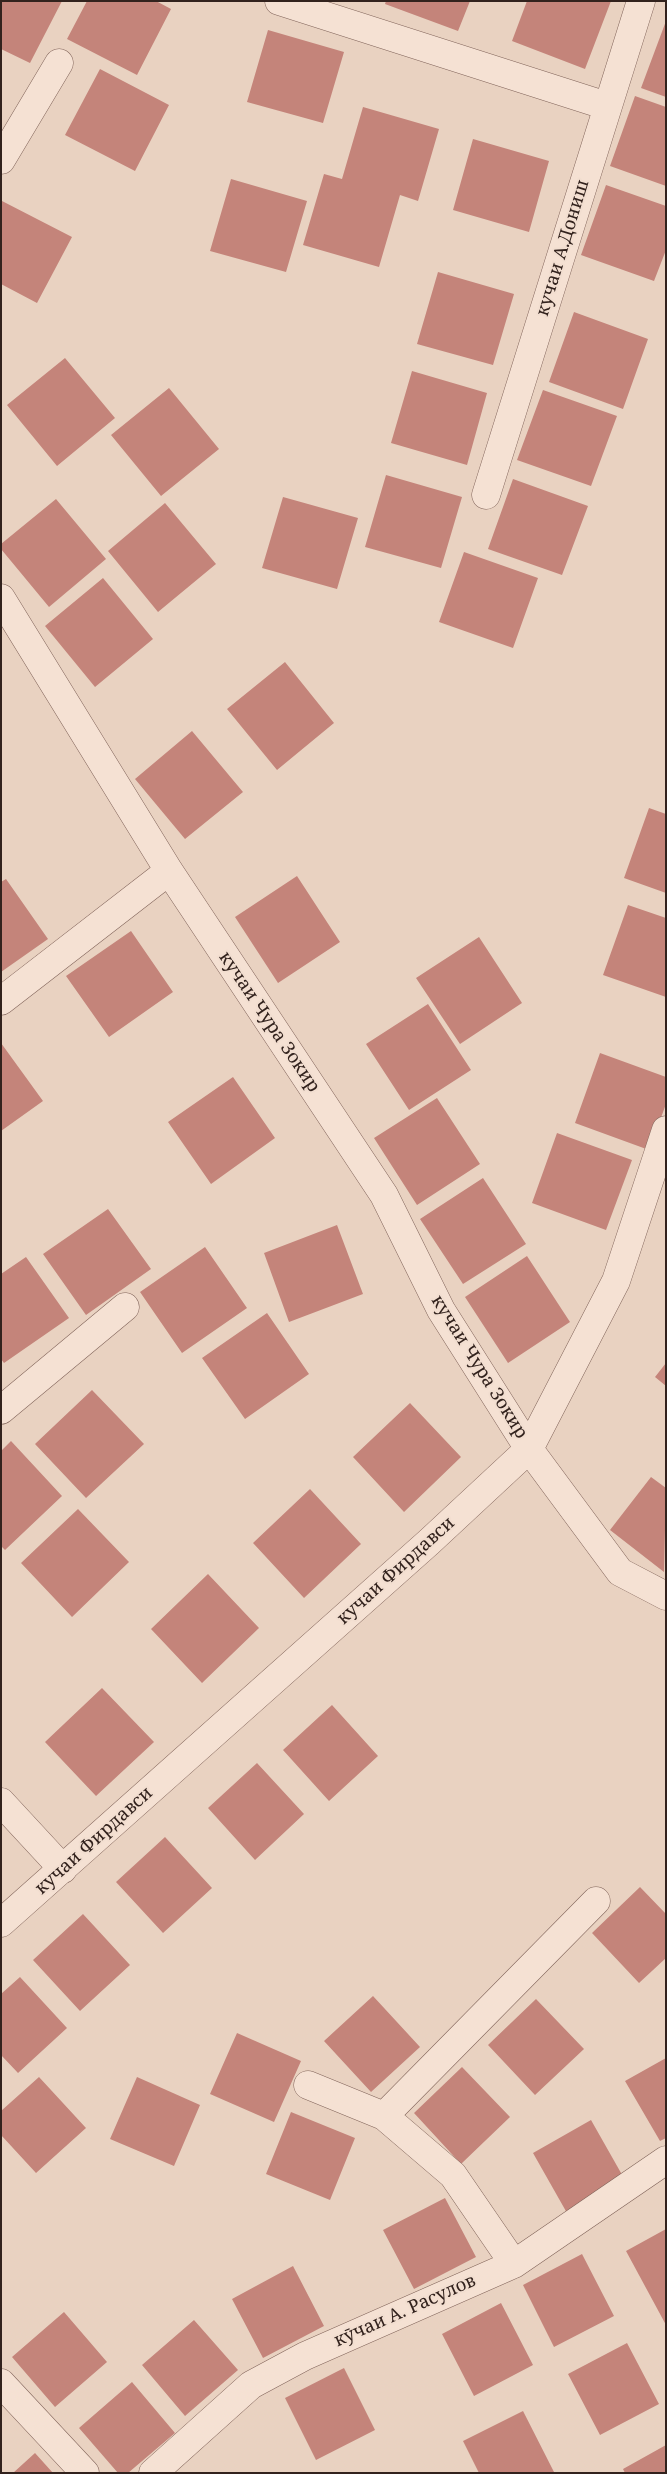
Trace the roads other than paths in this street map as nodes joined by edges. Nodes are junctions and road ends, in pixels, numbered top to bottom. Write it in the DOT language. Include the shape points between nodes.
graph roads {
  1 [pos="279,1"];
  2 [pos="640,1"];
  3 [pos="59,63"];
  4 [pos="608,106"];
  5 [pos="1,160"];
  6 [pos="486,495"];
  7 [pos="1,598"];
  8 [pos="169,871"];
  9 [pos="1,1002"];
  10 [pos="666,1130"];
  11 [pos="125,1307"];
  12 [pos="1,1410"];
  13 [pos="530,1449"];
  14 [pos="666,1596"];
  15 [pos="1,1802"];
  16 [pos="63,1869"];
  17 [pos="596,1901"];
  18 [pos="1,1923"];
  19 [pos="308,2085"];
  20 [pos="384,2116"];
  21 [pos="666,2160"];
  22 [pos="514,2264"];
  23 [pos="1,2383"];
  24 [pos="85,2473"];
  25 [pos="153,2473"];
  1 -- 4 [label="street"];
  2 -- 4 [label="street, кучаи А.Дониш"];
  3 -- 5 [label="street"];
  4 -- 6 [label="street, кучаи А.Дониш"];
  7 -- 8 [label="street, кучаи Чура Зокир"];
  8 -- 9 [label="street"];
  8 -- 13 [label="street, кучаи Чура Зокир" via="384,1195 442,1310"];
  10 -- 13 [label="street, кучаи Фирдавси" via="616,1281"];
  11 -- 12 [label="street"];
  13 -- 14 [label="street, кучаи Чура Зокир" via="620,1572"];
  13 -- 16 [label="street, кучаи Фирдавси"];
  15 -- 16 [label="street"];
  16 -- 18 [label="street, кучаи Фирдавси"];
  17 -- 20 [label="street"];
  19 -- 20 [label="street"];
  20 -- 22 [label="street" via="453,2175"];
  21 -- 22 [label="street, кӯчаи А. Расулов"];
  22 -- 25 [label="street, кӯчаи А. Расулов" via="305,2356 251,2385"];
  23 -- 24 [label="street"];
}
